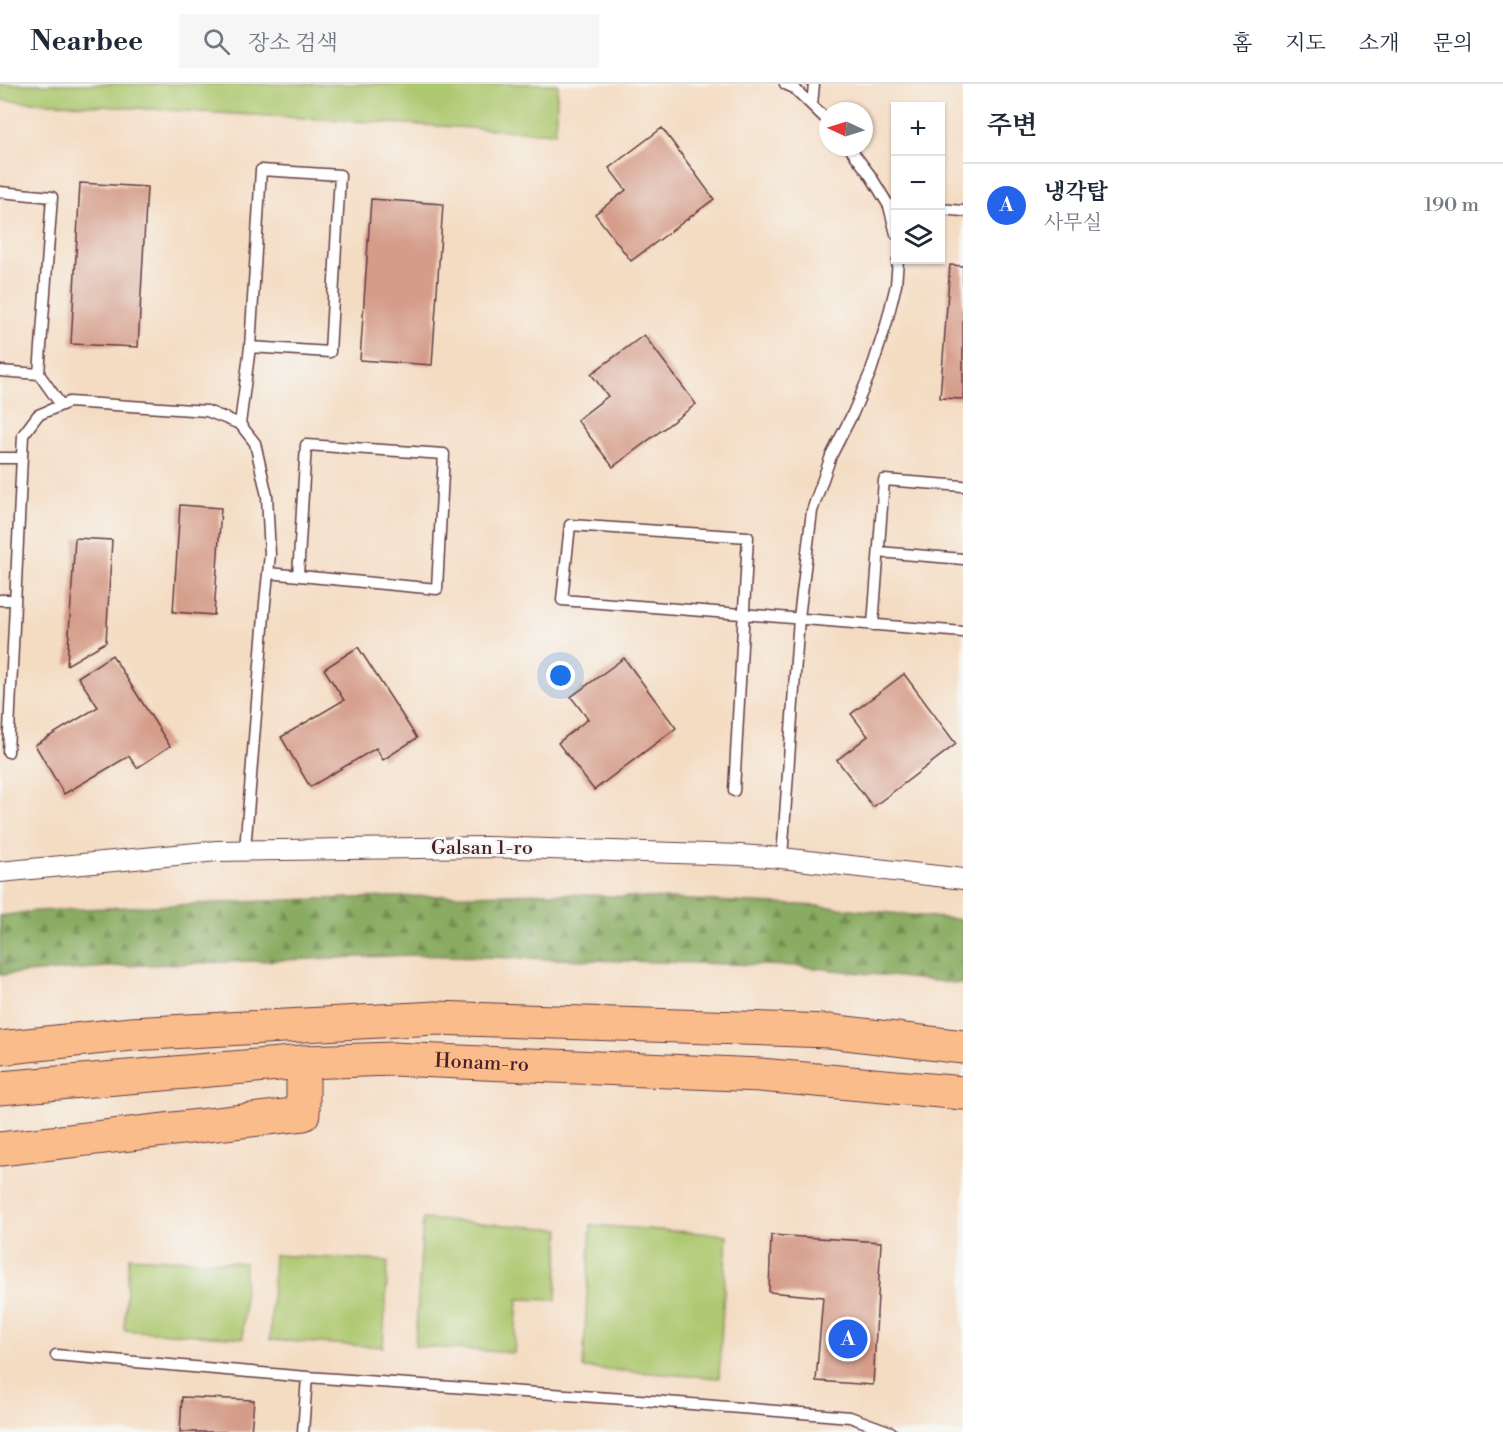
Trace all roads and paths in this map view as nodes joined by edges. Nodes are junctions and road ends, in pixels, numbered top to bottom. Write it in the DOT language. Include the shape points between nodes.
graph roads {
  1 [pos="785,84"];
  2 [pos="814,84"];
  3 [pos="812,105"];
  4 [pos="819,112"];
  5 [pos="856,156"];
  6 [pos="0,192"];
  7 [pos="891,205"];
  8 [pos="945,209"];
  9 [pos="963,211"];
  10 [pos="898,264"];
  11 [pos="249,347"];
  12 [pos="0,371"];
  13 [pos="39,374"];
  14 [pos="61,405"];
  15 [pos="240,424"];
  16 [pos="0,458"];
  17 [pos="22,458"];
  18 [pos="963,486"];
  19 [pos="879,552"];
  20 [pos="963,559"];
  21 [pos="268,573"];
  22 [pos="298,576"];
  23 [pos="0,600"];
  24 [pos="15,600"];
  25 [pos="743,614"];
  26 [pos="800,618"];
  27 [pos="873,625"];
  28 [pos="963,632"];
  29 [pos="4,732"];
  30 [pos="8,752"];
  31 [pos="734,790"];
  32 [pos="246,850"];
  33 [pos="782,858"];
  34 [pos="0,872"];
  35 [pos="963,879"];
  36 [pos="963,1047"];
  37 [pos="0,1048"];
  38 [pos="303,1062"];
  39 [pos="0,1088"];
  40 [pos="963,1093"];
  41 [pos="0,1149"];
  42 [pos="56,1355"];
  43 [pos="307,1377"];
  44 [pos="303,1432"];
  45 [pos="891,1432"];
  1 -- 3 [label="lane"];
  2 -- 3 [label="lane"];
  3 -- 4 [label="lane"];
  5 -- 7 [label="lane"];
  6 -- 13 [label="lane" via="52,197"];
  8 -- 9 [label="lane"];
  10 -- 26 [label="lane" via="896,285 871,371 831,456 812,512"];
  11 -- 11 [label="lane" via="261,170 340,174 330,352"];
  11 -- 15 [label="lane"];
  12 -- 13 [label="lane"];
  13 -- 14 [label="lane"];
  14 -- 15 [label="lane" via="69,402 207,411"];
  14 -- 17 [label="lane" via="38,415 23,435"];
  15 -- 21 [label="lane" via="255,443 267,496"];
  16 -- 17 [label="lane"];
  17 -- 24 [label="lane"];
  18 -- 19 [label="lane" via="884,480"];
  19 -- 20 [label="lane"];
  19 -- 27 [label="lane"];
  21 -- 22 [label="lane"];
  21 -- 32 [label="lane"];
  22 -- 22 [label="lane" via="437,589 444,454 306,445"];
  23 -- 24 [label="lane"];
  24 -- 29 [label="lane"];
  25 -- 25 [label="lane" via="748,537 570,525 562,600"];
  25 -- 26 [label="lane"];
  25 -- 31 [label="lane"];
  26 -- 27 [label="lane"];
  26 -- 33 [label="lane"];
  27 -- 28 [label="lane"];
  29 -- 30 [label="lane"];
  32 -- 33 [label="street, Galsan 1-ro" via="486,847"];
  32 -- 34 [label="street, Galsan 1-ro"];
  33 -- 35 [label="street, Galsan 1-ro"];
  36 -- 37 [label="highway" via="829,1031 436,1018 131,1034"];
  38 -- 39 [label="highway, Honam-ro"];
  38 -- 40 [label="highway, Honam-ro" via="393,1059 760,1075"];
  38 -- 41 [label="highway" via="303,1114"];
  42 -- 43 [label="lane"];
  43 -- 44 [label="lane"];
  43 -- 45 [label="lane" via="850,1417"];
}
